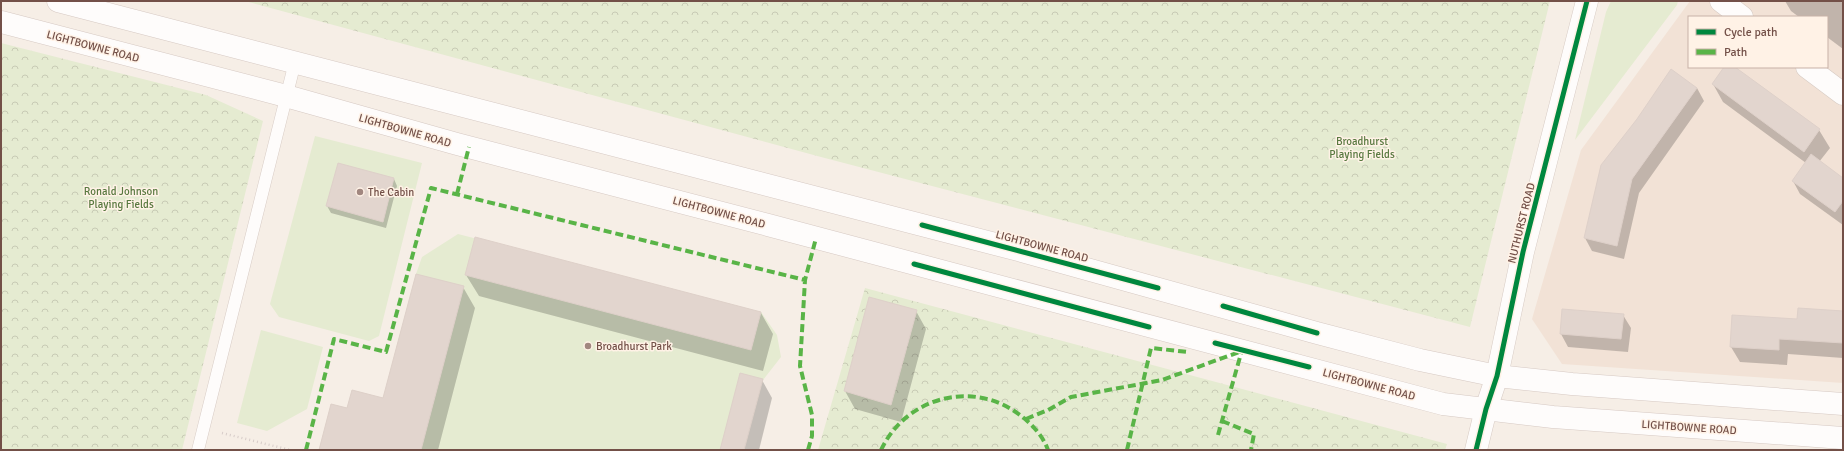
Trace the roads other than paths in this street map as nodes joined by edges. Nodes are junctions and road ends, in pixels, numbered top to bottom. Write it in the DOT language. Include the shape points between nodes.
graph roads {
  1 [pos="58,1"];
  2 [pos="1587,1"];
  3 [pos="1721,1"];
  4 [pos="1741,16"];
  5 [pos="1,22"];
  6 [pos="294,62"];
  7 [pos="1808,68"];
  8 [pos="1843,94"];
  9 [pos="286,96"];
  10 [pos="1497,376"];
  11 [pos="1843,404"];
  12 [pos="1486,409"];
  13 [pos="1843,438"];
  14 [pos="198,450"];
  15 [pos="1476,450"];
  1 -- 6 [label="main road, LIGHTBOWNE ROAD"];
  2 -- 10 [label="main road, NUTHURST ROAD" via="1523,252"];
  3 -- 4 [label="main road"];
  5 -- 9 [label="main road, LIGHTBOWNE ROAD"];
  6 -- 9 [label="lane"];
  6 -- 10 [label="main road, LIGHTBOWNE ROAD" via="1030,253 1396,354"];
  7 -- 8 [label="main road"];
  9 -- 12 [label="main road, LIGHTBOWNE ROAD" via="457,144 1443,404"];
  9 -- 14 [label="lane"];
  10 -- 11 [label="main road, LIGHTBOWNE ROAD"];
  10 -- 12 [label="main road, NUTHURST ROAD"];
  12 -- 13 [label="main road, LIGHTBOWNE ROAD" via="1571,419"];
  12 -- 15 [label="main road, NUTHURST ROAD"];
}
